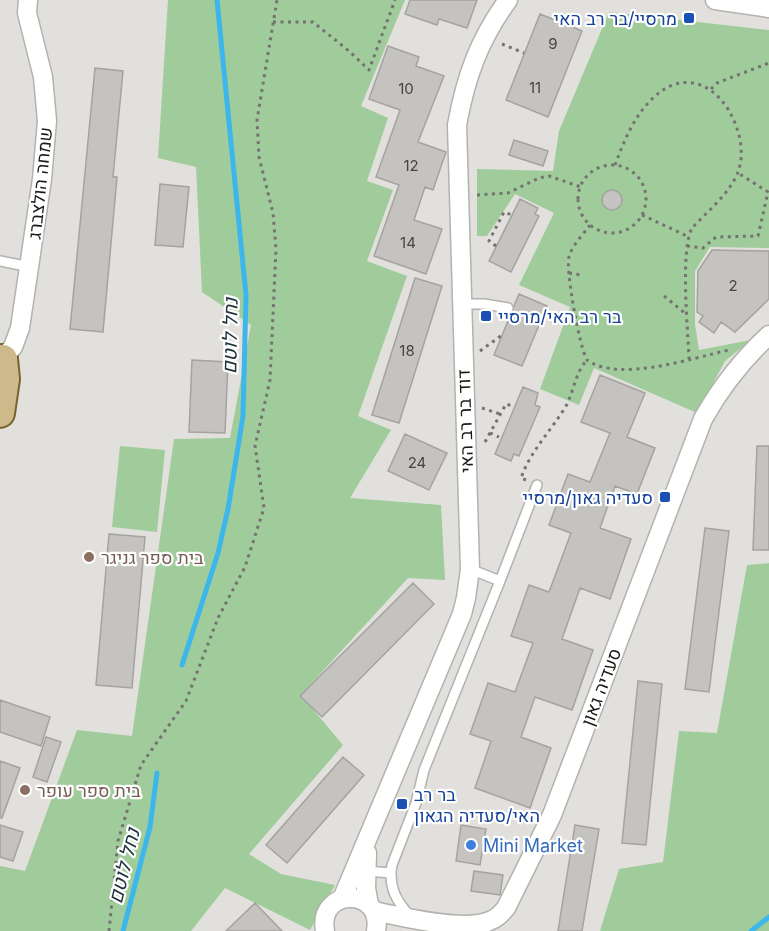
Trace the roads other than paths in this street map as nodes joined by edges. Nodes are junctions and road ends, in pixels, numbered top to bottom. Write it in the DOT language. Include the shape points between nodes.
graph roads {
  1 [pos="28,0"];
  2 [pos="508,0"];
  3 [pos="715,0"];
  4 [pos="769,8"];
  5 [pos="0,261"];
  6 [pos="30,267"];
  7 [pos="462,304"];
  8 [pos="508,308"];
  9 [pos="766,340"];
  10 [pos="1,360"];
  11 [pos="0,413"];
  12 [pos="537,485"];
  13 [pos="470,568"];
  14 [pos="500,581"];
  15 [pos="368,833"];
  16 [pos="366,871"];
  17 [pos="391,873"];
  18 [pos="342,899"];
  19 [pos="371,908"];
  20 [pos="412,918"];
  21 [pos="324,930"];
  22 [pos="376,931"];
  1 -- 6 [label="street, שמחה הולצברג" via="27,13 43,77 47,121"];
  2 -- 7 [label="street, דוד בר רב האי" via="483,37 468,77 457,125"];
  3 -- 4 [label="street"];
  5 -- 6 [label="lane"];
  6 -- 10 [label="street, שמחה הולצברג" via="17,338"];
  7 -- 8 [label="lane"];
  7 -- 13 [label="street, דוד בר רב האי"];
  9 -- 20 [label="street, סעדיה גאון" via="729,378 703,419 552,814 506,908 498,917 479,925"];
  10 -- 11 [label="main road" via="5,379"];
  12 -- 14 [label="lane"];
  13 -- 14 [label="lane"];
  13 -- 15 [label="street, דוד בר רב האי" via="462,614"];
  14 -- 17 [label="lane" via="424,770"];
  15 -- 16 [label="street, דוד בר רב האי"];
  15 -- 18 [label="street, דוד בר רב האי"];
  16 -- 17 [label="lane"];
  16 -- 19 [label="street, דוד בר רב האי"];
  17 -- 20 [label="lane" via="396,898"];
  18 -- 19 [label="street, סעדיה גאון" via="356,898"];
  18 -- 21 [label="street, דוד בר רב האי" via="330,907"];
  19 -- 20 [label="street, סעדיה גאון"];
  19 -- 22 [label="street, דוד בר רב האי" via="377,919"];
}
